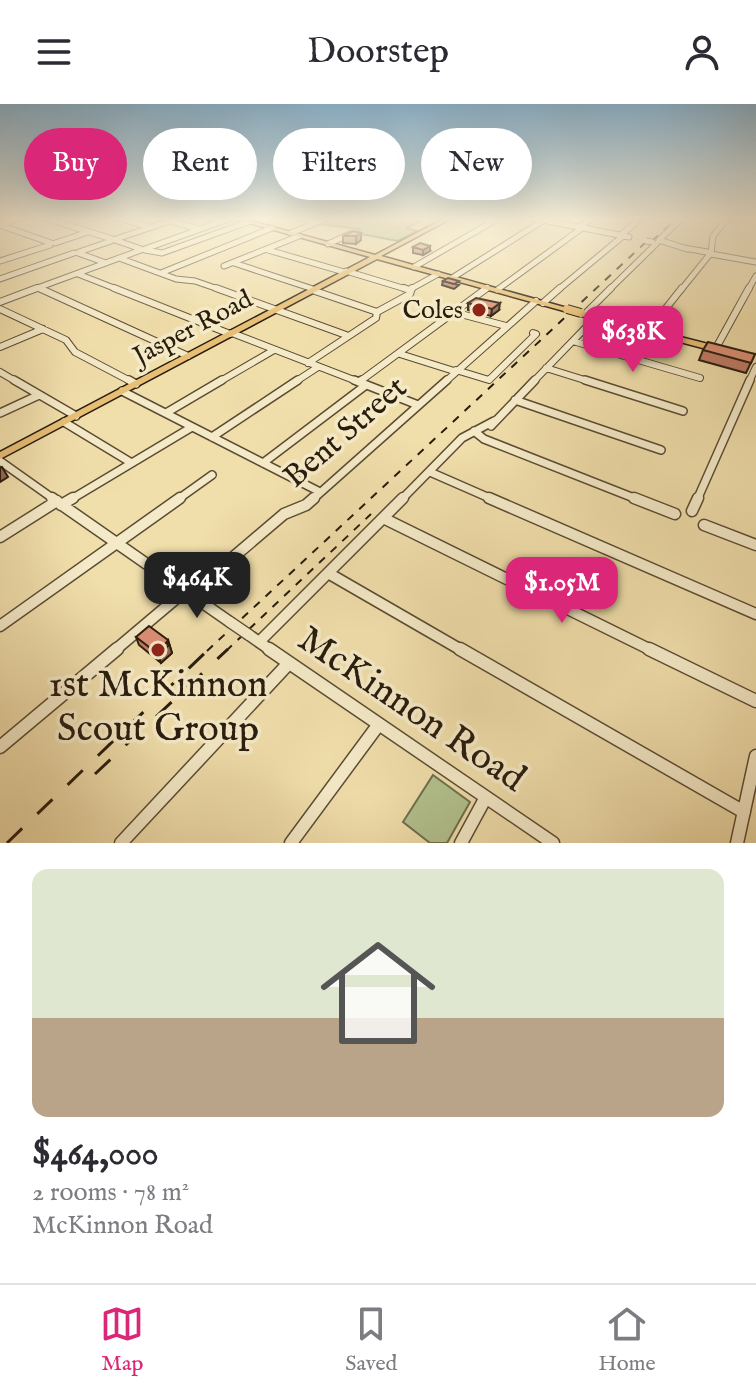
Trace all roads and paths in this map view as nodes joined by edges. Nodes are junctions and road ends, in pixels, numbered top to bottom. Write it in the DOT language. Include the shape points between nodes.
graph roads {
  1 [pos="26,252"];
  2 [pos="76,252"];
  3 [pos="78,252"];
  4 [pos="134,252"];
  5 [pos="211,252"];
  6 [pos="260,252"];
  7 [pos="280,252"];
  8 [pos="361,252"];
  9 [pos="381,252"];
  10 [pos="439,252"];
  11 [pos="492,252"];
  12 [pos="547,252"];
  13 [pos="602,252"];
  14 [pos="643,252"];
  15 [pos="709,253"];
  16 [pos="756,254"];
  17 [pos="374,256"];
  18 [pos="119,258"];
  19 [pos="0,261"];
  20 [pos="753,262"];
  21 [pos="107,263"];
  22 [pos="234,263"];
  23 [pos="224,266"];
  24 [pos="415,266"];
  25 [pos="345,272"];
  26 [pos="160,273"];
  27 [pos="78,274"];
  28 [pos="438,274"];
  29 [pos="756,276"];
  30 [pos="455,277"];
  31 [pos="0,279"];
  32 [pos="38,288"];
  33 [pos="484,289"];
  34 [pos="312,290"];
  35 [pos="409,290"];
  36 [pos="497,290"];
  37 [pos="0,294"];
  38 [pos="10,298"];
  39 [pos="0,302"];
  40 [pos="540,302"];
  41 [pos="0,309"];
  42 [pos="275,310"];
  43 [pos="377,312"];
  44 [pos="457,313"];
  45 [pos="10,314"];
  46 [pos="590,315"];
  47 [pos="0,318"];
  48 [pos="506,326"];
  49 [pos="648,328"];
  50 [pos="43,329"];
  51 [pos="231,333"];
  52 [pos="533,333"];
  53 [pos="346,335"];
  54 [pos="573,341"];
  55 [pos="715,345"];
  56 [pos="0,347"];
  57 [pos="274,350"];
  58 [pos="729,352"];
  59 [pos="400,354"];
  60 [pos="188,356"];
  61 [pos="308,363"];
  62 [pos="756,366"];
  63 [pos="318,367"];
  64 [pos="546,368"];
  65 [pos="455,370"];
  66 [pos="2,376"];
  67 [pos="700,378"];
  68 [pos="136,384"];
  69 [pos="363,384"];
  70 [pos="122,391"];
  71 [pos="39,395"];
  72 [pos="515,400"];
  73 [pos="418,405"];
  74 [pos="683,411"];
  75 [pos="0,413"];
  76 [pos="166,413"];
  77 [pos="76,416"];
  78 [pos="64,422"];
  79 [pos="192,427"];
  80 [pos="475,432"];
  81 [pos="212,437"];
  82 [pos="661,450"];
  83 [pos="0,459"];
  84 [pos="130,462"];
  85 [pos="263,463"];
  86 [pos="430,472"];
  87 [pos="212,475"];
  88 [pos="320,492"];
  89 [pos="59,503"];
  90 [pos="692,511"];
  91 [pos="675,514"];
  92 [pos="383,518"];
  93 [pos="704,525"];
  94 [pos="0,537"];
  95 [pos="116,543"];
  96 [pos="756,545"];
  97 [pos="328,573"];
  98 [pos="187,592"];
  99 [pos="756,614"];
  100 [pos="0,626"];
  101 [pos="254,638"];
  102 [pos="289,663"];
  103 [pos="756,701"];
  104 [pos="379,724"];
  105 [pos="0,747"];
  106 [pos="756,756"];
  107 [pos="486,797"];
  108 [pos="744,812"];
  109 [pos="121,843"];
  110 [pos="291,843"];
  111 [pos="461,843"];
  112 [pos="553,843"];
  113 [pos="737,843"];
  1 -- 19 [label="street"];
  2 -- 31 [label="street"];
  3 -- 21 [label="street"];
  4 -- 18 [label="street"];
  5 -- 26 [label="street"];
  6 -- 22 [label="street"];
  7 -- 25 [label="street"];
  8 -- 17 [label="main road"];
  9 -- 17 [label="main road, Jasper Road"];
  10 -- 24 [label="street"];
  11 -- 30 [label="street"];
  12 -- 36 [label="street"];
  13 -- 40 [label="street, Bent Street"];
  14 -- 46 [label="street"];
  15 -- 20 [label="street"];
  15 -- 49 [label="street"];
  16 -- 20 [label="street"];
  17 -- 24 [label="main road"];
  17 -- 25 [label="main road, Jasper Road"];
  18 -- 21 [label="street"];
  18 -- 26 [label="street"];
  21 -- 27 [label="street"];
  22 -- 23 [label="street"];
  22 -- 34 [label="street"];
  24 -- 28 [label="main road"];
  25 -- 34 [label="main road, Jasper Road"];
  25 -- 35 [label="street"];
  26 -- 42 [label="street"];
  27 -- 32 [label="street"];
  27 -- 51 [label="street"];
  28 -- 30 [label="main road"];
  28 -- 35 [label="street"];
  29 -- 55 [label="street"];
  30 -- 33 [label="main road"];
  32 -- 38 [label="street"];
  32 -- 60 [label="street"];
  33 -- 36 [label="main road"];
  33 -- 44 [label="street"];
  34 -- 42 [label="main road, Jasper Road"];
  34 -- 43 [label="street"];
  35 -- 43 [label="street"];
  36 -- 40 [label="main road"];
  37 -- 38 [label="street"];
  38 -- 39 [label="street"];
  40 -- 46 [label="main road, bridge"];
  40 -- 48 [label="street, Bent Street"];
  41 -- 45 [label="street"];
  42 -- 51 [label="main road, Jasper Road"];
  42 -- 53 [label="street"];
  43 -- 53 [label="street" via="376,318"];
  44 -- 48 [label="street"];
  44 -- 59 [label="street"];
  45 -- 47 [label="street"];
  45 -- 50 [label="street"];
  46 -- 49 [label="main road"];
  46 -- 54 [label="street"];
  48 -- 65 [label="street, Bent Street"];
  49 -- 55 [label="main road"];
  50 -- 56 [label="street"];
  50 -- 68 [label="street"];
  51 -- 57 [label="street"];
  51 -- 60 [label="main road, Jasper Road"];
  52 -- 65 [label="street" via="489,380"];
  53 -- 61 [label="street"];
  54 -- 64 [label="street"];
  54 -- 67 [label="street"];
  55 -- 58 [label="main road"];
  57 -- 61 [label="street"];
  57 -- 76 [label="street"];
  59 -- 65 [label="street"];
  59 -- 69 [label="street"];
  60 -- 68 [label="main road, Jasper Road"];
  61 -- 63 [label="street"];
  62 -- 90 [label="street"];
  63 -- 69 [label="street"];
  63 -- 81 [label="street"];
  64 -- 72 [label="street"];
  64 -- 74 [label="street"];
  65 -- 73 [label="street, Bent Street"];
  66 -- 71 [label="street"];
  68 -- 70 [label="main road, Jasper Road"];
  69 -- 73 [label="street"];
  69 -- 85 [label="street"];
  70 -- 76 [label="street"];
  70 -- 77 [label="main road, Jasper Road"];
  71 -- 75 [label="street"];
  71 -- 77 [label="street"];
  72 -- 80 [label="street"];
  72 -- 82 [label="street"];
  73 -- 88 [label="street, Bent Street"];
  76 -- 79 [label="street"];
  77 -- 78 [label="main road, Jasper Road"];
  78 -- 83 [label="main road, Jasper Road"];
  78 -- 84 [label="street"];
  79 -- 81 [label="street"];
  79 -- 84 [label="street"];
  80 -- 86 [label="street"];
  80 -- 91 [label="street"];
  81 -- 85 [label="street"];
  83 -- 89 [label="street, McKinnon Road"];
  84 -- 89 [label="street"];
  85 -- 88 [label="street"];
  86 -- 92 [label="street"];
  86 -- 99 [label="street"];
  87 -- 95 [label="street"];
  88 -- 98 [label="street, Bent Street" via="284,514"];
  89 -- 94 [label="street"];
  89 -- 95 [label="street, McKinnon Road"];
  92 -- 97 [label="street"];
  92 -- 103 [label="street"];
  93 -- 96 [label="street"];
  95 -- 98 [label="street, McKinnon Road"];
  95 -- 100 [label="street"];
  97 -- 101 [label="street"];
  97 -- 108 [label="street"];
  98 -- 101 [label="street, McKinnon Road, bridge"];
  98 -- 105 [label="street, Bent Street"];
  101 -- 102 [label="street, McKinnon Road"];
  102 -- 104 [label="street, McKinnon Road"];
  102 -- 109 [label="street"];
  104 -- 107 [label="street, McKinnon Road"];
  104 -- 110 [label="street"];
  106 -- 108 [label="street"];
  107 -- 111 [label="street"];
  107 -- 112 [label="street, McKinnon Road"];
  108 -- 113 [label="street"];
}
